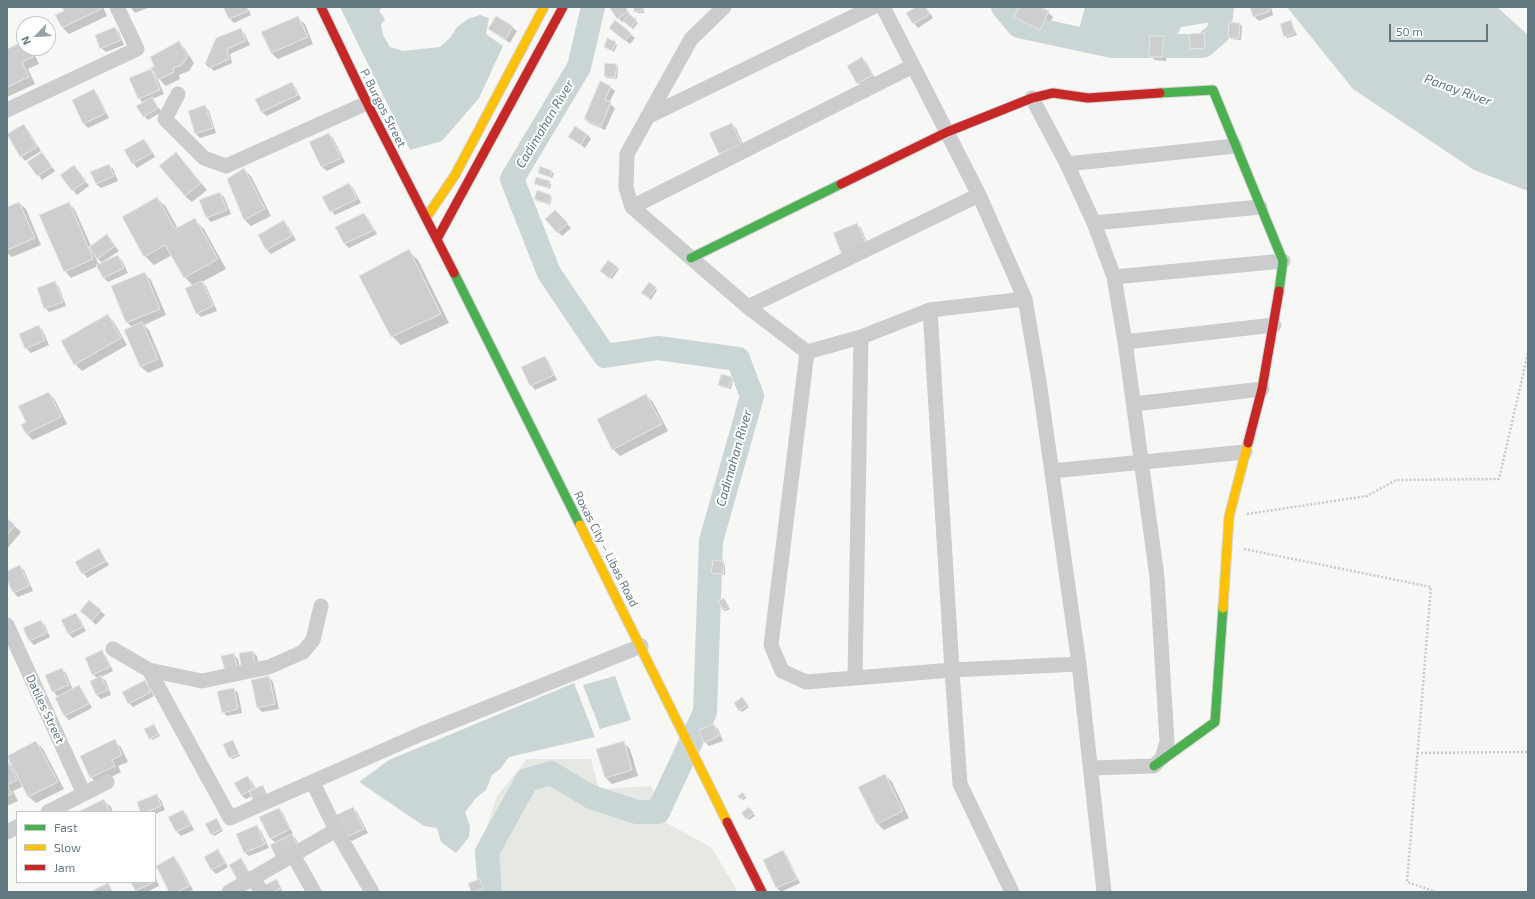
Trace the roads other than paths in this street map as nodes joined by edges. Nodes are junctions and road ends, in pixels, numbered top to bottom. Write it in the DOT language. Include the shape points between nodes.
graph roads {
  1 [pos="117,7"];
  2 [pos="321,7"];
  3 [pos="544,7"];
  4 [pos="563,7"];
  5 [pos="724,7"];
  6 [pos="872,7"];
  7 [pos="883,7"];
  8 [pos="913,66"];
  9 [pos="178,94"];
  10 [pos="1032,98"];
  11 [pos="367,103"];
  12 [pos="7,110"];
  13 [pos="647,117"];
  14 [pos="947,132"];
  15 [pos="1235,146"];
  16 [pos="1067,164"];
  17 [pos="979,195"];
  18 [pos="632,207"];
  19 [pos="1260,207"];
  20 [pos="426,218"];
  21 [pos="1094,223"];
  22 [pos="437,240"];
  23 [pos="691,258"];
  24 [pos="1283,261"];
  25 [pos="1114,277"];
  26 [pos="1025,299"];
  27 [pos="748,307"];
  28 [pos="930,310"];
  29 [pos="1274,325"];
  30 [pos="861,337"];
  31 [pos="1125,342"];
  32 [pos="806,352"];
  33 [pos="1262,389"];
  34 [pos="1134,404"];
  35 [pos="1245,452"];
  36 [pos="1141,463"];
  37 [pos="1052,471"];
  38 [pos="321,606"];
  39 [pos="7,625"];
  40 [pos="642,646"];
  41 [pos="113,649"];
  42 [pos="1079,664"];
  43 [pos="149,670"];
  44 [pos="952,670"];
  45 [pos="856,678"];
  46 [pos="1154,766"];
  47 [pos="1091,768"];
  48 [pos="106,782"];
  49 [pos="313,783"];
  50 [pos="84,794"];
  51 [pos="50,811"];
  52 [pos="16,828"];
  53 [pos="336,830"];
  54 [pos="7,832"];
  55 [pos="293,855"];
  56 [pos="253,878"];
  57 [pos="229,892"];
  58 [pos="262,892"];
  59 [pos="314,892"];
  60 [pos="372,892"];
  61 [pos="762,892"];
  62 [pos="1012,892"];
  63 [pos="1104,892"];
  1 -- 12 [label="street" via="137,49"];
  2 -- 11 [label="street, P. Burgos Street"];
  3 -- 20 [label="street" via="455,175"];
  4 -- 22 [label="street"];
  5 -- 13 [label="street" via="691,39"];
  6 -- 13 [label="street"];
  7 -- 8 [label="street"];
  8 -- 14 [label="street"];
  8 -- 18 [label="street"];
  9 -- 11 [label="street" via="165,119 204,158 226,166"];
  10 -- 14 [label="street"];
  10 -- 15 [label="street" via="1053,93 1088,98 1213,90"];
  10 -- 16 [label="street"];
  11 -- 20 [label="street, P. Burgos Street"];
  13 -- 18 [label="street" via="627,154 626,188"];
  14 -- 17 [label="street"];
  14 -- 23 [label="street"];
  15 -- 16 [label="street"];
  15 -- 19 [label="street"];
  16 -- 21 [label="street"];
  17 -- 26 [label="street"];
  17 -- 27 [label="street"];
  18 -- 23 [label="street"];
  19 -- 21 [label="street"];
  19 -- 24 [label="street"];
  20 -- 22 [label="street, Roxas City – Libas Road"];
  21 -- 25 [label="street"];
  22 -- 40 [label="street, Roxas City – Libas Road"];
  23 -- 27 [label="street"];
  24 -- 25 [label="street"];
  24 -- 29 [label="street"];
  25 -- 31 [label="street"];
  26 -- 28 [label="street"];
  26 -- 37 [label="street"];
  27 -- 32 [label="street"];
  28 -- 30 [label="street"];
  28 -- 44 [label="street"];
  29 -- 31 [label="street"];
  29 -- 33 [label="street"];
  30 -- 32 [label="street"];
  30 -- 45 [label="street"];
  31 -- 34 [label="street"];
  32 -- 45 [label="street" via="771,645 782,671 806,682"];
  33 -- 34 [label="street"];
  33 -- 35 [label="street"];
  34 -- 36 [label="street"];
  35 -- 36 [label="street"];
  35 -- 46 [label="street" via="1229,517 1215,722"];
  36 -- 37 [label="street"];
  36 -- 46 [label="street" via="1157,577 1167,742 1162,758"];
  37 -- 42 [label="street"];
  38 -- 43 [label="street" via="313,640 303,652 269,667 202,681"];
  39 -- 50 [label="street, Datiles Street"];
  40 -- 49 [label="street" via="422,734"];
  40 -- 61 [label="street, Roxas City – Libas Road"];
  41 -- 43 [label="street"];
  42 -- 44 [label="street"];
  42 -- 47 [label="street"];
  43 -- 49 [label="street" via="230,818"];
  44 -- 45 [label="street"];
  44 -- 62 [label="street" via="960,784"];
  46 -- 47 [label="street"];
  47 -- 63 [label="street"];
  48 -- 50 [label="street"];
  49 -- 53 [label="street"];
  50 -- 51 [label="street"];
  52 -- 54 [label="street"];
  53 -- 55 [label="street"];
  53 -- 60 [label="street"];
  55 -- 56 [label="street"];
  55 -- 59 [label="street"];
  56 -- 57 [label="street"];
  56 -- 58 [label="street"];
}
